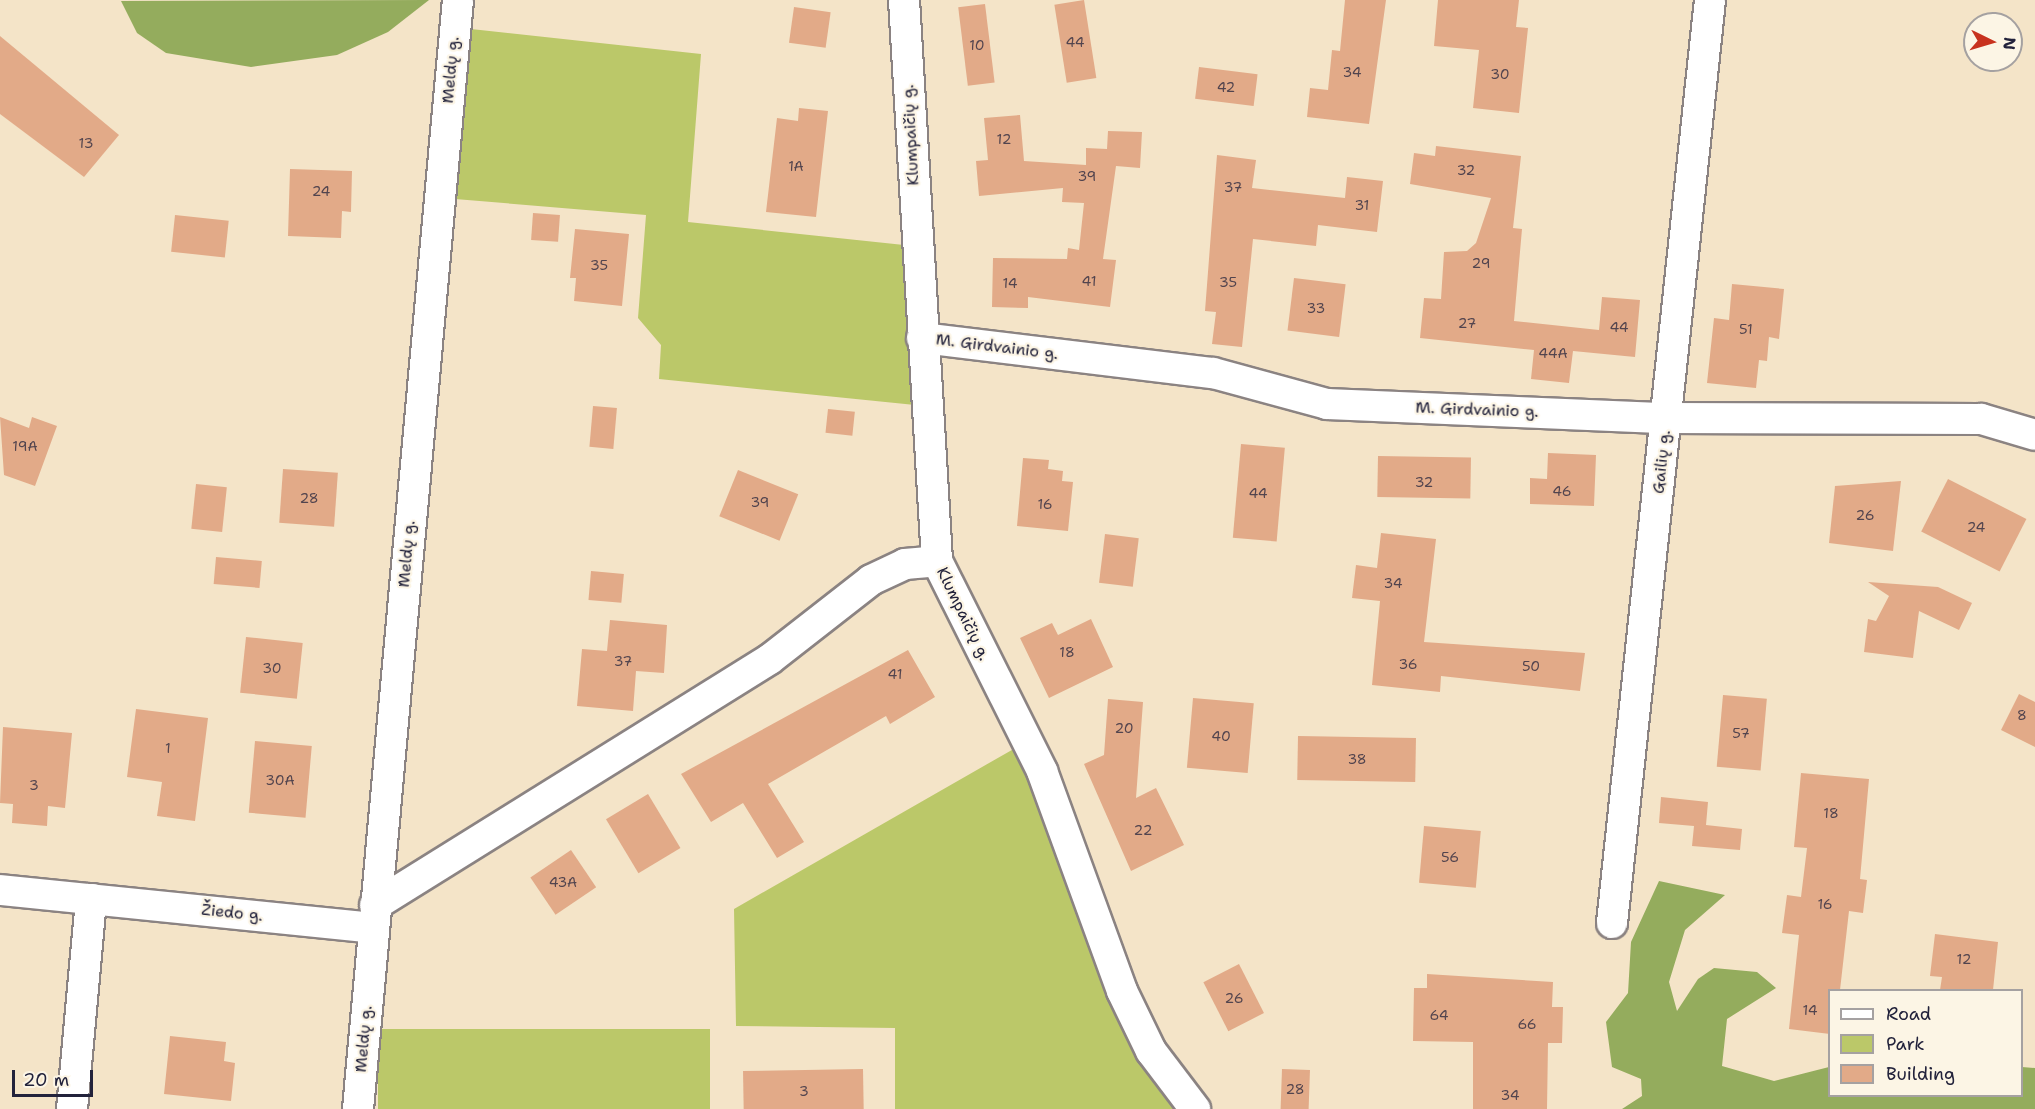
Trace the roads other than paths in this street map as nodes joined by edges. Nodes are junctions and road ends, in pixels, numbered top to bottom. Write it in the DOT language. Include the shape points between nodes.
graph roads {
  1 [pos="458,0"];
  2 [pos="904,0"];
  3 [pos="1710,0"];
  4 [pos="922,338"];
  5 [pos="1666,418"];
  6 [pos="2035,435"];
  7 [pos="937,561"];
  8 [pos="0,890"];
  9 [pos="91,899"];
  10 [pos="374,917"];
  11 [pos="1612,923"];
  12 [pos="72,1109"];
  13 [pos="358,1109"];
  14 [pos="1196,1109"];
  1 -- 10 [label="street, Meldų g."];
  2 -- 4 [label="street, Klumpaičių g."];
  3 -- 5 [label="street, Gailių g."];
  4 -- 5 [label="street, M. Girdvainio g." via="1213,373 1327,404"];
  4 -- 7 [label="street, Klumpaičių g."];
  5 -- 6 [label="street, M. Girdvainio g." via="1981,419"];
  5 -- 11 [label="street, Gailių g."];
  7 -- 10 [label="street" via="904,564 871,580 770,659"];
  7 -- 14 [label="street, Klumpaičių g." via="1042,771 1122,991 1151,1051"];
  8 -- 9 [label="street, Žiedo g."];
  9 -- 10 [label="street, Žiedo g."];
  9 -- 12 [label="street"];
  10 -- 13 [label="street, Meldų g."];
}
